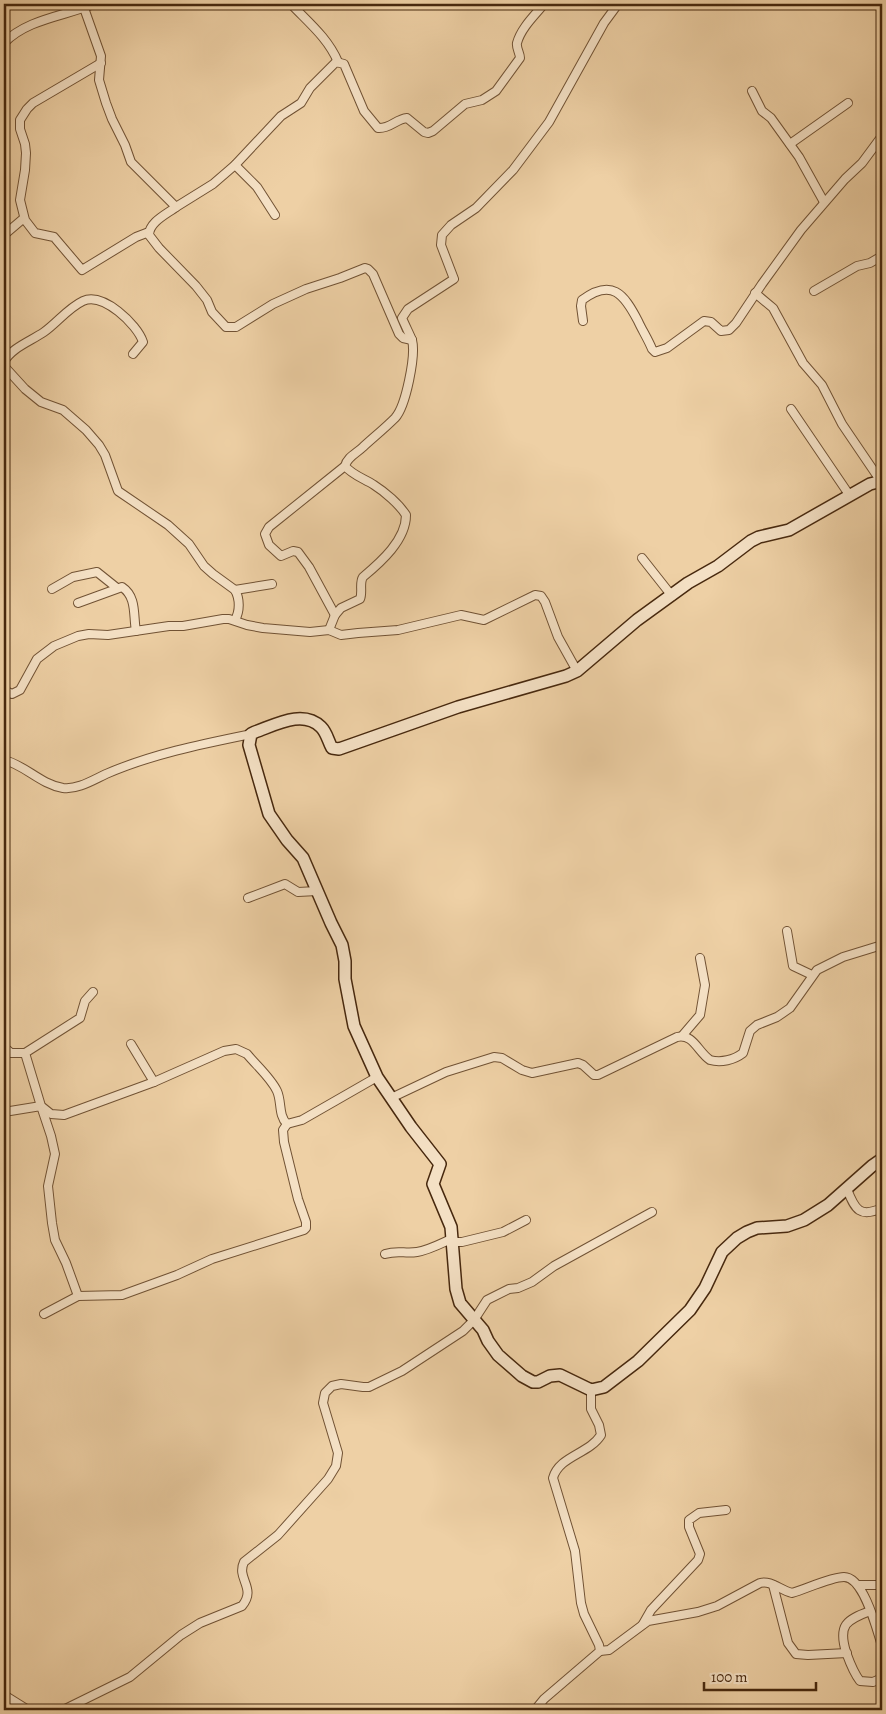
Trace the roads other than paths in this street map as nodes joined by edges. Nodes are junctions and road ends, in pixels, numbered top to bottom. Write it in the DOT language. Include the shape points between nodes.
graph roads {
  1 [pos="94,4"];
  2 [pos="291,4"];
  3 [pos="544,4"];
  4 [pos="618,4"];
  5 [pos="84,8"];
  6 [pos="4,43"];
  7 [pos="338,62"];
  8 [pos="101,63"];
  9 [pos="752,90"];
  10 [pos="848,103"];
  11 [pos="882,136"];
  12 [pos="790,144"];
  13 [pos="235,166"];
  14 [pos="824,202"];
  15 [pos="176,207"];
  16 [pos="275,215"];
  17 [pos="24,218"];
  18 [pos="148,232"];
  19 [pos="4,234"];
  20 [pos="882,256"];
  21 [pos="814,291"];
  22 [pos="755,293"];
  23 [pos="583,321"];
  24 [pos="412,340"];
  25 [pos="133,354"];
  26 [pos="4,362"];
  27 [pos="4,366"];
  28 [pos="791,409"];
  29 [pos="345,466"];
  30 [pos="881,480"];
  31 [pos="850,496"];
  32 [pos="642,558"];
  33 [pos="272,584"];
  34 [pos="117,588"];
  35 [pos="52,589"];
  36 [pos="236,590"];
  37 [pos="672,596"];
  38 [pos="78,603"];
  39 [pos="335,615"];
  40 [pos="235,620"];
  41 [pos="329,630"];
  42 [pos="136,631"];
  43 [pos="577,670"];
  44 [pos="4,690"];
  45 [pos="251,734"];
  46 [pos="4,760"];
  47 [pos="317,891"];
  48 [pos="248,898"];
  49 [pos="787,931"];
  50 [pos="882,945"];
  51 [pos="700,958"];
  52 [pos="812,975"];
  53 [pos="93,992"];
  54 [pos="682,1036"];
  55 [pos="131,1044"];
  56 [pos="4,1048"];
  57 [pos="25,1053"];
  58 [pos="377,1077"];
  59 [pos="154,1082"];
  60 [pos="391,1098"];
  61 [pos="40,1106"];
  62 [pos="4,1112"];
  63 [pos="287,1124"];
  64 [pos="882,1159"];
  65 [pos="847,1189"];
  66 [pos="882,1208"];
  67 [pos="652,1212"];
  68 [pos="526,1220"];
  69 [pos="451,1239"];
  70 [pos="385,1254"];
  71 [pos="78,1296"];
  72 [pos="44,1314"];
  73 [pos="474,1320"];
  74 [pos="591,1390"];
  75 [pos="726,1510"];
  76 [pos="773,1584"];
  77 [pos="858,1585"];
  78 [pos="882,1588"];
  79 [pos="870,1611"];
  80 [pos="642,1625"];
  81 [pos="882,1646"];
  82 [pos="600,1651"];
  83 [pos="847,1652"];
  84 [pos="882,1678"];
  85 [pos="4,1695"];
  86 [pos="28,1710"];
  87 [pos="63,1710"];
  88 [pos="535,1710"];
  1 -- 5 [label="street"];
  2 -- 7 [label="street" via="314,26"];
  3 -- 7 [label="street" via="527,25 517,46 520,58 502,84 490,95 465,104 430,133 424,132 408,118 378,128 364,112 344,64"];
  4 -- 24 [label="street" via="549,122 513,170 476,208 442,235 441,245 454,279 404,315 402,318"];
  5 -- 6 [label="street" via="30,26"];
  5 -- 8 [label="street"];
  7 -- 13 [label="street" via="330,66 301,103 282,116"];
  8 -- 15 [label="street" via="100,80 106,103 131,162"];
  8 -- 17 [label="street" via="33,103 20,120 26,153 20,200"];
  9 -- 12 [label="street" via="762,111"];
  10 -- 12 [label="street"];
  11 -- 14 [label="street" via="862,163"];
  12 -- 14 [label="street"];
  13 -- 15 [label="street"];
  13 -- 16 [label="street" via="257,187"];
  14 -- 22 [label="street"];
  15 -- 18 [label="street"];
  17 -- 18 [label="street" via="35,233 54,237 82,270"];
  17 -- 19 [label="street"];
  18 -- 24 [label="street" via="208,300 212,312 226,327 236,327 273,304 365,268 373,274 399,334"];
  20 -- 21 [label="street" via="857,266"];
  22 -- 23 [label="street" via="729,330 721,331 711,322 704,321 658,352 652,349 628,301 617,291 607,288 582,300"];
  22 -- 30 [label="street" via="773,308 803,364 822,385 842,424"];
  24 -- 29 [label="street" via="409,384 401,409"];
  25 -- 26 [label="street" via="143,342 139,333 116,310 91,299 75,306 44,332 13,351"];
  27 -- 36 [label="street" via="41,402 63,410 86,430 105,454 118,491 168,525 189,544 204,566"];
  28 -- 31 [label="street"];
  29 -- 39 [label="street" via="391,499 402,509 406,520 394,546 361,580 360,599 341,608"];
  29 -- 39 [label="street" via="268,527 265,534 269,545 278,554 298,552"];
  30 -- 31 [label="street"];
  31 -- 37 [label="street" via="789,530 751,541"];
  32 -- 37 [label="street"];
  33 -- 36 [label="street"];
  34 -- 35 [label="street" via="97,572 73,577"];
  34 -- 38 [label="street"];
  34 -- 42 [label="street" via="122,587 130,595"];
  36 -- 40 [label="street" via="239,606"];
  37 -- 43 [label="street" via="637,620"];
  39 -- 41 [label="street"];
  40 -- 41 [label="street" via="263,628 310,632"];
  40 -- 42 [label="street"];
  41 -- 43 [label="street" via="341,635 398,630 460,615 484,620 536,595 545,602 558,637"];
  42 -- 44 [label="street" via="84,635 61,643 34,662 16,693"];
  43 -- 45 [label="street" via="339,749 332,748 321,727 303,718"];
  45 -- 46 [label="street" via="129,764 71,788 46,783"];
  45 -- 47 [label="street" via="249,745 269,814 304,858"];
  47 -- 48 [label="street" via="300,893 285,884"];
  47 -- 58 [label="street" via="342,946 351,1015"];
  49 -- 52 [label="street" via="793,966"];
  50 -- 52 [label="street" via="826,964"];
  51 -- 54 [label="street" via="705,985 700,1015"];
  52 -- 54 [label="street" via="790,1008 750,1031 743,1053 738,1057 710,1060 687,1036"];
  53 -- 57 [label="street" via="85,1001 80,1018"];
  54 -- 60 [label="street" via="598,1076 578,1064 532,1072 502,1058 494,1058 446,1072"];
  55 -- 59 [label="street"];
  56 -- 57 [label="street" via="11,1053"];
  57 -- 61 [label="street"];
  58 -- 60 [label="street"];
  58 -- 63 [label="street" via="302,1120"];
  59 -- 61 [label="street" via="64,1115 51,1114"];
  59 -- 63 [label="street" via="206,1058 236,1049 247,1054 277,1091 281,1115"];
  60 -- 69 [label="street" via="440,1164 434,1190 447,1215"];
  61 -- 62 [label="street"];
  61 -- 71 [label="street" via="55,1154 48,1186 55,1240"];
  63 -- 71 [label="street" via="283,1134 306,1222 304,1230 212,1259 122,1295"];
  64 -- 65 [label="street"];
  65 -- 66 [label="street" via="853,1204 861,1210 872,1212"];
  65 -- 74 [label="street" via="828,1206 795,1224 757,1228 737,1238 722,1252 705,1288 690,1310 638,1361 604,1387"];
  67 -- 73 [label="street" via="554,1266 532,1282 487,1300"];
  68 -- 69 [label="street" via="504,1232 462,1242"];
  69 -- 70 [label="street" via="416,1252"];
  69 -- 73 [label="street" via="458,1297"];
  71 -- 72 [label="street"];
  73 -- 74 [label="street" via="498,1355 528,1380 538,1382 560,1375"];
  73 -- 87 [label="street" via="425,1357 381,1382 362,1387 332,1386 323,1397 323,1403 338,1453 336,1466 284,1528 244,1562 242,1573 248,1590 242,1606 200,1623 130,1677"];
  74 -- 82 [label="street" via="591,1409 600,1435 592,1446 558,1467 553,1478 572,1537 581,1603"];
  75 -- 80 [label="street" via="699,1513 689,1520 700,1554 698,1560 651,1610"];
  76 -- 77 [label="street" via="792,1593 844,1577"];
  76 -- 80 [label="street" via="760,1583 717,1606"];
  76 -- 83 [label="street" via="793,1651 800,1655"];
  77 -- 78 [label="street"];
  77 -- 79 [label="street"];
  79 -- 81 [label="street"];
  79 -- 83 [label="street" via="854,1617 844,1627 843,1640"];
  80 -- 82 [label="street" via="610,1650"];
  82 -- 88 [label="street"];
  83 -- 84 [label="street" via="860,1681 873,1682"];
  85 -- 86 [label="street"];
}
